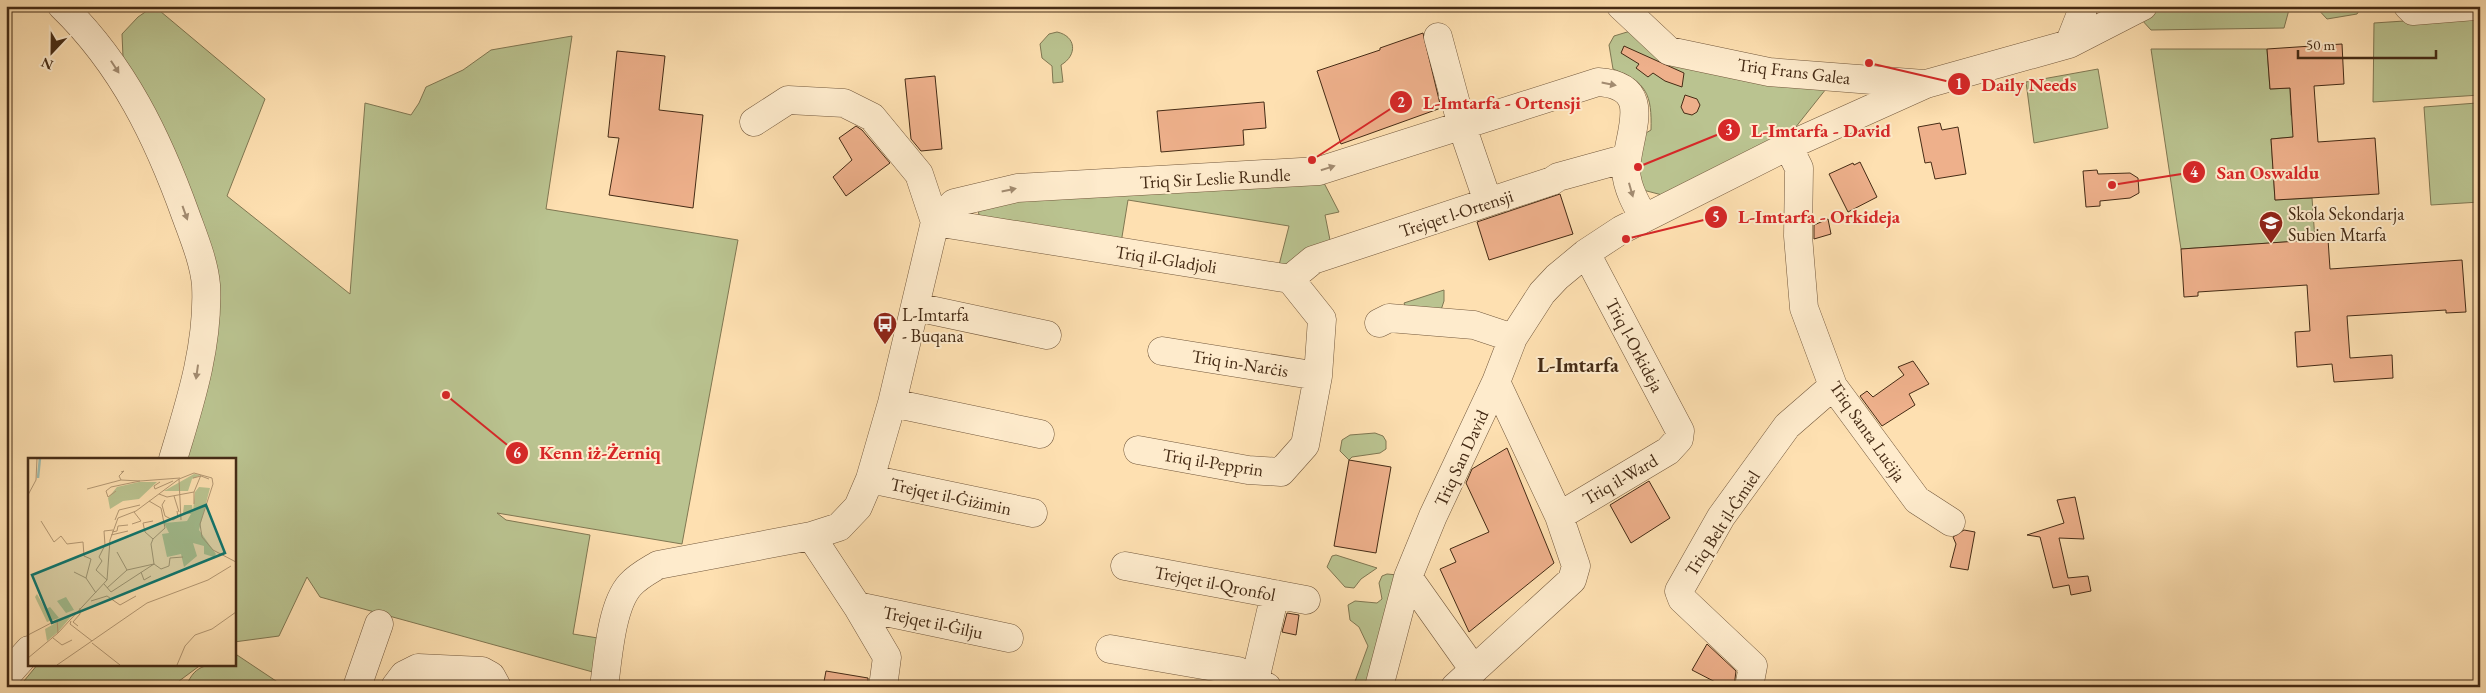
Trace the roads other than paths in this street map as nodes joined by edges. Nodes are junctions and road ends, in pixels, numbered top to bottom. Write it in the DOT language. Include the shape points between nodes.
graph roads {
  1 [pos="62,6"];
  2 [pos="1621,6"];
  3 [pos="2084,6"];
  4 [pos="2143,6"];
  5 [pos="2408,6"];
  6 [pos="2475,6"];
  7 [pos="1438,37"];
  8 [pos="2069,44"];
  9 [pos="1816,75"];
  10 [pos="1858,78"];
  11 [pos="1926,84"];
  12 [pos="1870,109"];
  13 [pos="754,122"];
  14 [pos="1462,126"];
  15 [pos="1826,129"];
  16 [pos="1788,146"];
  17 [pos="1627,158"];
  18 [pos="919,174"];
  19 [pos="968,198"];
  20 [pos="1488,202"];
  21 [pos="1644,218"];
  22 [pos="935,222"];
  23 [pos="1586,253"];
  24 [pos="1290,279"];
  25 [pos="916,307"];
  26 [pos="1379,323"];
  27 [pos="1047,334"];
  28 [pos="1513,338"];
  29 [pos="1162,351"];
  30 [pos="1318,376"];
  31 [pos="1496,382"];
  32 [pos="1833,386"];
  33 [pos="892,404"];
  34 [pos="1040,434"];
  35 [pos="1679,439"];
  36 [pos="1138,450"];
  37 [pos="173,458"];
  38 [pos="870,480"];
  39 [pos="1033,513"];
  40 [pos="1559,516"];
  41 [pos="1951,522"];
  42 [pos="811,536"];
  43 [pos="1124,566"];
  44 [pos="1408,577"];
  45 [pos="1275,594"];
  46 [pos="1306,600"];
  47 [pos="857,606"];
  48 [pos="379,624"];
  49 [pos="1009,638"];
  50 [pos="1110,649"];
  51 [pos="28,651"];
  52 [pos="6,676"];
  53 [pos="1465,678"];
  54 [pos="1249,681"];
  55 [pos="357,687"];
  56 [pos="395,687"];
  57 [pos="497,687"];
  58 [pos="604,687"];
  59 [pos="883,687"];
  60 [pos="1379,687"];
  61 [pos="1749,687"];
  1 -- 37 [label="street, one-way" via="112,61 134,98 172,178 200,256 206,284 205,316 194,392"];
  2 -- 9 [label="street, Triq Frans Galea" via="1669,51 1769,72"];
  3 -- 8 [label="street"];
  4 -- 8 [label="street"];
  5 -- 6 [label="street" via="2413,11"];
  7 -- 14 [label="street"];
  8 -- 11 [label="street"];
  9 -- 10 [label="street, Triq Frans Galea"];
  9 -- 15 [label="street" via="1846,96"];
  10 -- 11 [label="street, Triq Frans Galea"];
  10 -- 12 [label="street"];
  11 -- 12 [label="street, Triq San David"];
  12 -- 15 [label="street, Triq San David"];
  13 -- 18 [label="street" via="788,100 844,102 872,117"];
  14 -- 17 [label="street, Triq Sir Leslie Rundle, one-way" via="1598,82 1607,83 1627,92 1632,100 1635,123"];
  19 -- 14 [label="street, Triq Sir Leslie Rundle, one-way" via="1017,188 1319,171"];
  14 -- 20 [label="street"];
  15 -- 16 [label="street, Triq San David"];
  16 -- 21 [label="street, Triq San David"];
  16 -- 32 [label="street, Triq Santa Luċija" via="1799,168 1798,236 1804,308"];
  17 -- 20 [label="street, Trejqet l-Ortensji" via="1558,177"];
  17 -- 21 [label="street, Triq Sir Leslie Rundle, one-way" via="1626,174 1634,201"];
  18 -- 19 [label="street" via="933,185"];
  18 -- 22 [label="street"];
  19 -- 22 [label="street, Triq Sir Leslie Rundle" via="954,203"];
  20 -- 24 [label="street, Trejqet l-Ortensji" via="1313,260"];
  21 -- 23 [label="street, Triq San David"];
  22 -- 24 [label="street, Triq il-Gladjoli"];
  22 -- 25 [label="street"];
  23 -- 28 [label="street, Triq San David" via="1542,293"];
  23 -- 35 [label="street, Triq l-Orkideja" via="1678,424"];
  24 -- 30 [label="street" via="1322,318"];
  25 -- 27 [label="street"];
  25 -- 33 [label="street"];
  26 -- 28 [label="street" via="1389,318 1474,325"];
  28 -- 31 [label="street, Triq San David"];
  29 -- 30 [label="street, Triq in-Narċis"];
  30 -- 36 [label="street, Triq il-Pepprin" via="1305,445 1281,472 1248,470"];
  31 -- 40 [label="street"];
  31 -- 44 [label="street, Triq San David"];
  32 -- 41 [label="street, Triq Santa Luċija" via="1917,500"];
  32 -- 61 [label="street, Triq Belt il-Ġmiel" via="1787,426 1721,517 1679,592 1682,599 1753,666"];
  33 -- 34 [label="street"];
  33 -- 38 [label="street"];
  35 -- 40 [label="street, Triq il-Ward" via="1668,451"];
  38 -- 39 [label="street, Trejqet il-Ġiżimin"];
  38 -- 42 [label="street" via="858,507 839,527"];
  40 -- 53 [label="street" via="1575,562 1575,575"];
  42 -- 47 [label="street"];
  42 -- 58 [label="street" via="658,566 642,574 628,587 618,607"];
  43 -- 45 [label="street, Trejqet il-Qronfol"];
  44 -- 53 [label="street"];
  44 -- 60 [label="street, Triq San David"];
  45 -- 46 [label="street, Trejqet il-Qronfol"];
  45 -- 54 [label="street"];
  47 -- 49 [label="street, Trejqet il-Ġilju"];
  47 -- 59 [label="street" via="886,657"];
  48 -- 55 [label="street"];
  50 -- 54 [label="street"];
  51 -- 52 [label="street"];
  56 -- 57 [label="street" via="407,672 418,668 482,671 491,676"];
}
